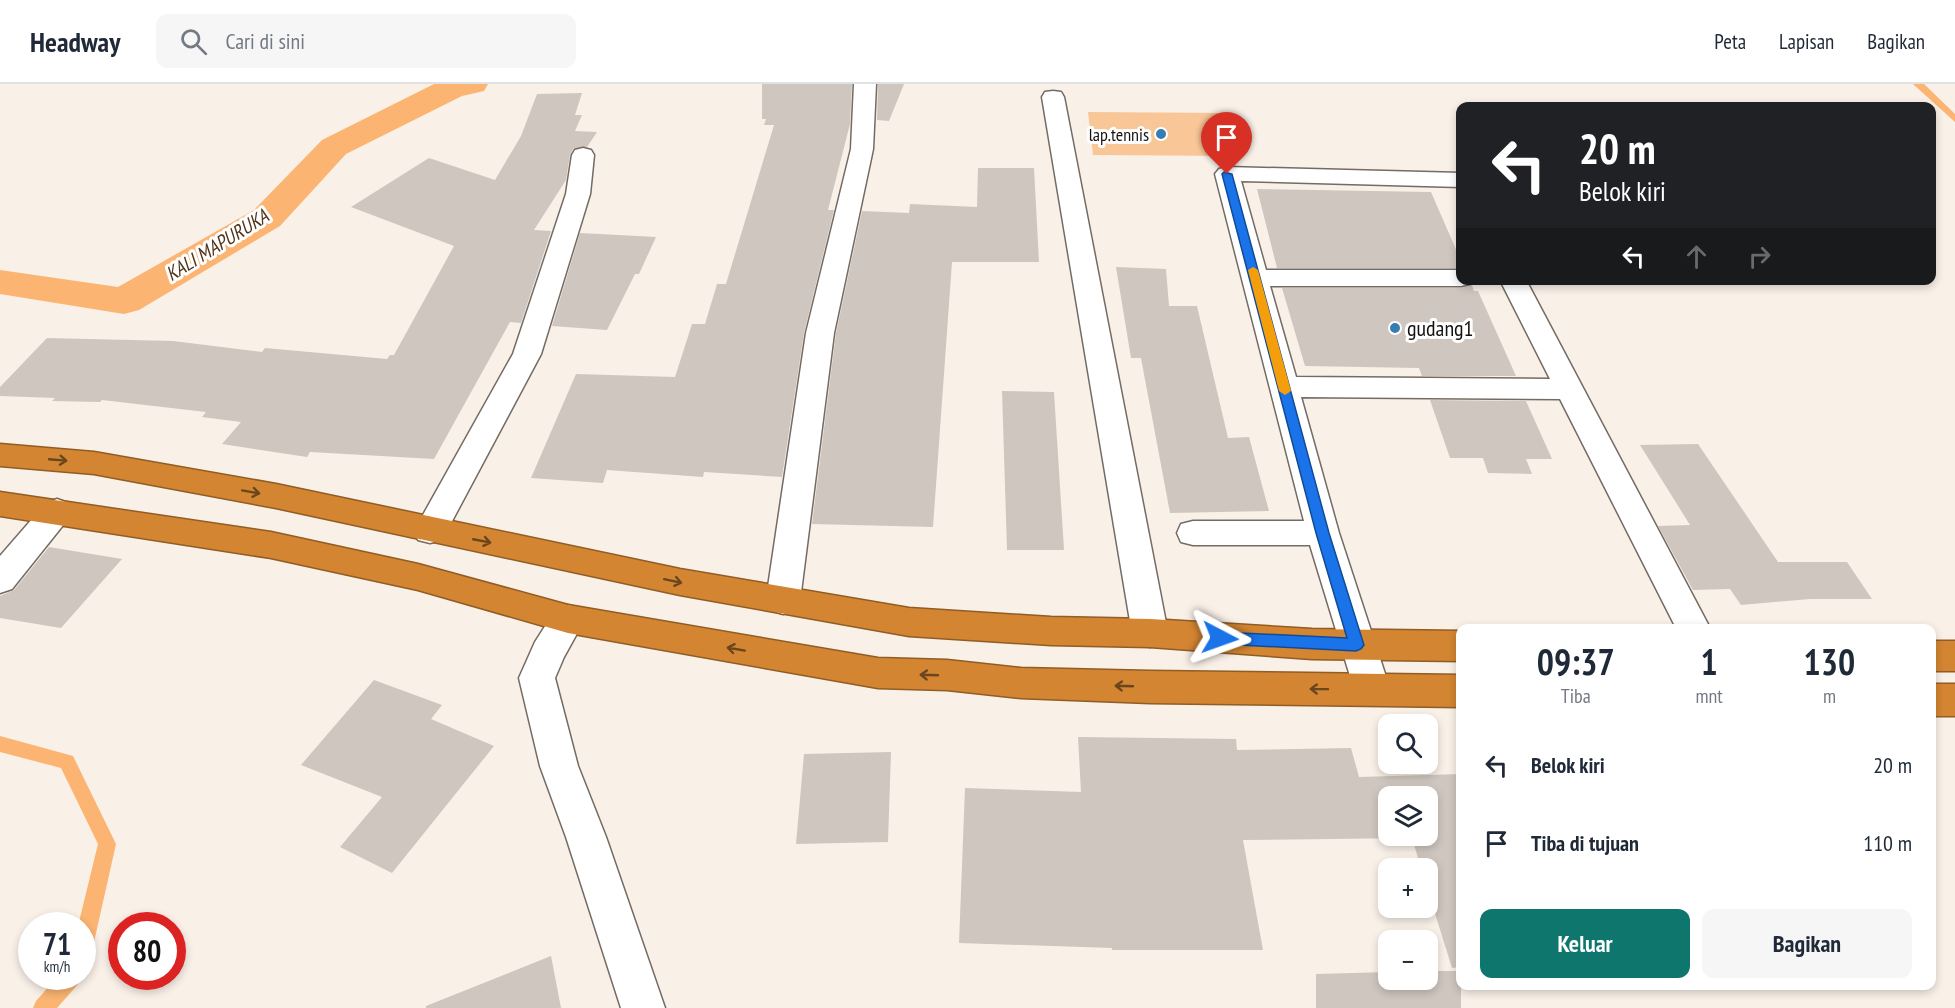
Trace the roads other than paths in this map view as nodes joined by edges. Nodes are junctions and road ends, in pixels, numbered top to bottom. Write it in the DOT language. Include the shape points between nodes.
graph roads {
  1 [pos="865,84"];
  2 [pos="1053,97"];
  3 [pos="583,155"];
  4 [pos="1456,180"];
  5 [pos="1255,278"];
  6 [pos="1456,278"];
  7 [pos="1516,285"];
  8 [pos="1284,387"];
  9 [pos="1571,389"];
  10 [pos="0,455"];
  11 [pos="0,504"];
  12 [pos="57,512"];
  13 [pos="430,531"];
  14 [pos="1192,533"];
  15 [pos="1323,533"];
  16 [pos="0,580"];
  17 [pos="783,600"];
  18 [pos="568,619"];
  19 [pos="1691,624"];
  20 [pos="1150,633"];
  21 [pos="1356,645"];
  22 [pos="1456,646"];
  23 [pos="1936,656"];
  24 [pos="1955,656"];
  25 [pos="1372,689"];
  26 [pos="1456,692"];
  27 [pos="1936,700"];
  28 [pos="1955,700"];
  29 [pos="643,1008"];
  1 -- 17 [label="street" via="862,149 820,333"];
  2 -- 20 [label="street"];
  3 -- 13 [label="street" via="578,194 527,354"];
  4 -- 5 [label="street" via="1227,174"];
  5 -- 6 [label="street"];
  5 -- 8 [label="street"];
  7 -- 9 [label="street"];
  8 -- 9 [label="street"];
  8 -- 15 [label="street"];
  9 -- 19 [label="street"];
  10 -- 13 [label="highway, one-way" via="94,464 276,496"];
  11 -- 12 [label="highway"];
  12 -- 16 [label="street"];
  12 -- 18 [label="highway" via="272,545 418,577"];
  13 -- 17 [label="highway, one-way"];
  14 -- 15 [label="street"];
  15 -- 21 [label="street"];
  17 -- 20 [label="highway" via="909,622"];
  25 -- 18 [label="highway, one-way" via="1020,683 878,673"];
  18 -- 29 [label="street" via="537,678 559,766"];
  20 -- 21 [label="highway"];
  21 -- 22 [label="highway"];
  21 -- 25 [label="street"];
  23 -- 24 [label="highway"];
  25 -- 26 [label="highway"];
  27 -- 28 [label="highway"];
}
